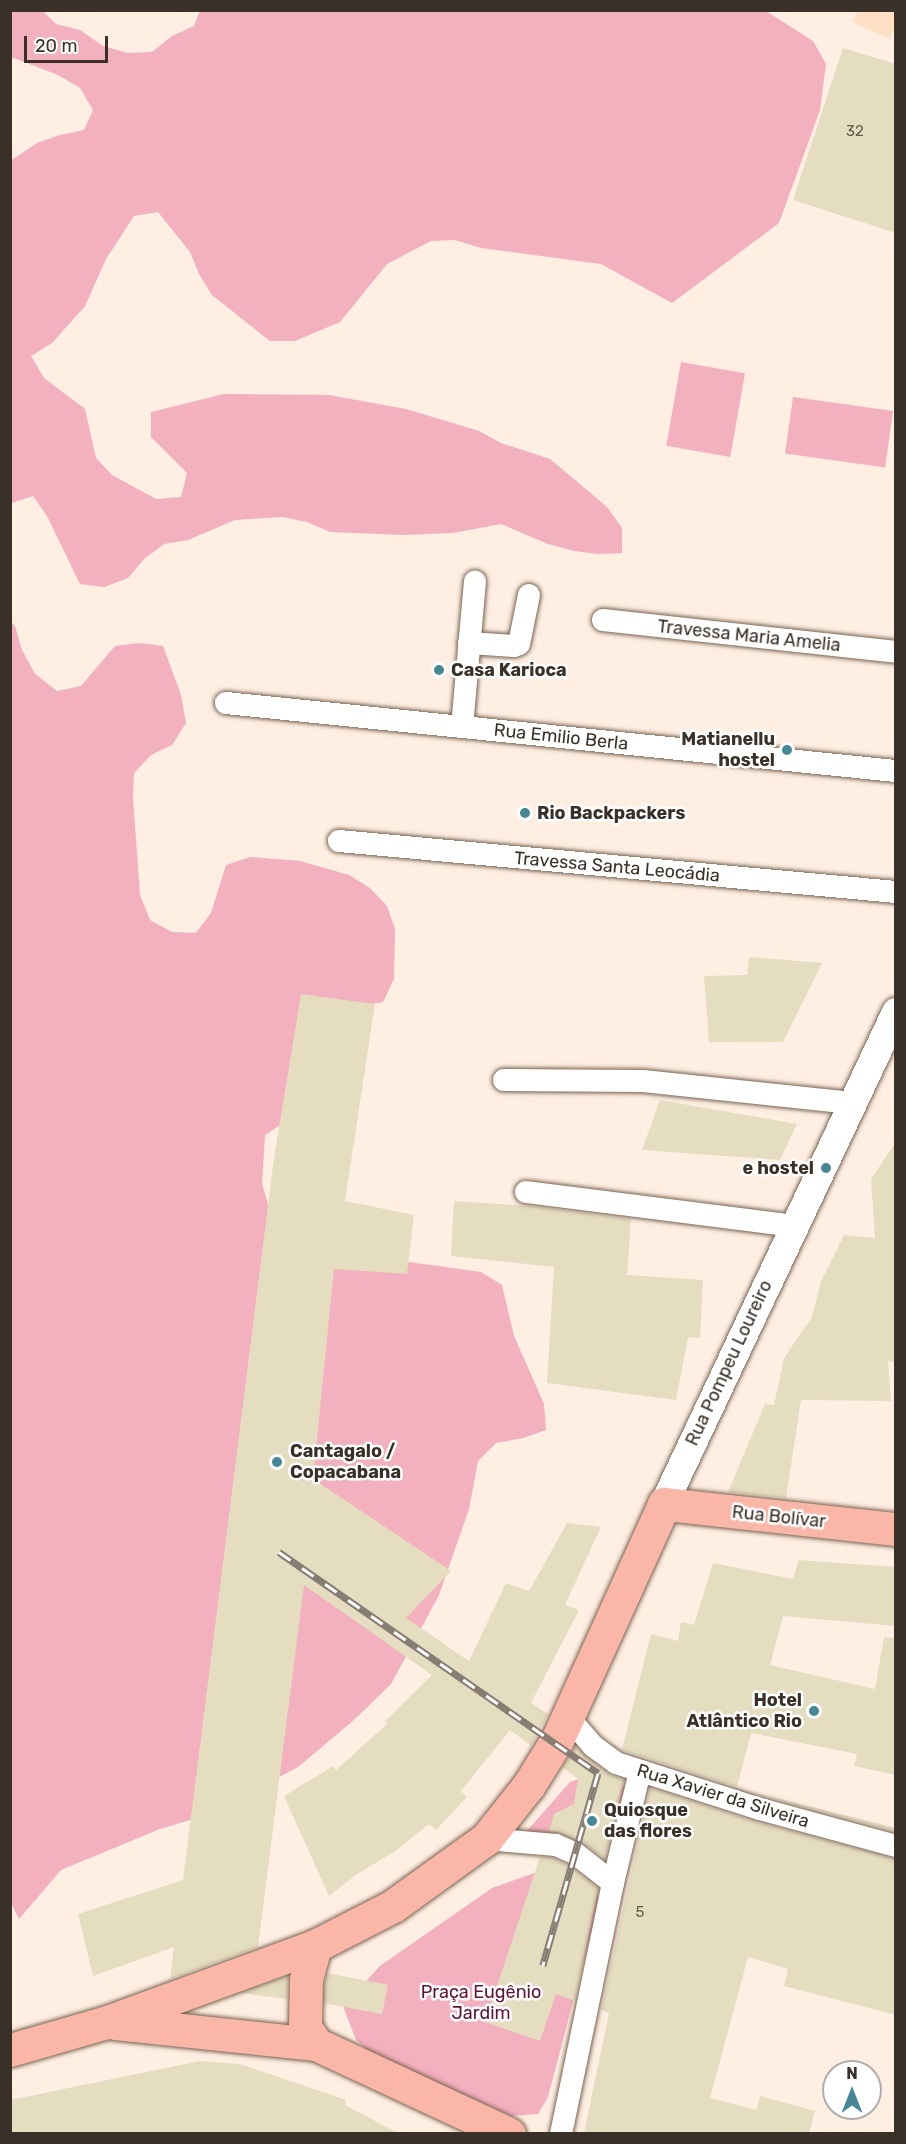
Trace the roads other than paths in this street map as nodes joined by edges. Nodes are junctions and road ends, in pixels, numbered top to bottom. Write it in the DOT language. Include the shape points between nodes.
graph roads {
  1 [pos="475,582"];
  2 [pos="529,595"];
  3 [pos="603,620"];
  4 [pos="469,643"];
  5 [pos="896,652"];
  6 [pos="226,703"];
  7 [pos="462,727"];
  8 [pos="896,771"];
  9 [pos="339,841"];
  10 [pos="896,892"];
  11 [pos="896,1012"];
  12 [pos="504,1080"];
  13 [pos="852,1103"];
  14 [pos="526,1192"];
  15 [pos="794,1226"];
  16 [pos="664,1504"];
  17 [pos="896,1529"];
  18 [pos="568,1717"];
  19 [pos="640,1771"];
  20 [pos="486,1839"];
  21 [pos="896,1846"];
  22 [pos="613,1883"];
  23 [pos="315,1946"];
  24 [pos="107,2022"];
  25 [pos="316,2044"];
  26 [pos="10,2050"];
  27 [pos="509,2133"];
  28 [pos="561,2133"];
  1 -- 4 [label="street"];
  2 -- 4 [label="street" via="519,644"];
  3 -- 5 [label="street, Travessa Maria Amelia"];
  4 -- 7 [label="street"];
  6 -- 7 [label="street, Rua Emilio Berla"];
  7 -- 8 [label="street, Rua Emilio Berla"];
  9 -- 10 [label="street, Travessa Santa Leocádia"];
  11 -- 13 [label="street, Rua Pompeu Loureiro"];
  12 -- 13 [label="street" via="643,1081"];
  13 -- 15 [label="street, Rua Pompeu Loureiro"];
  14 -- 15 [label="street"];
  15 -- 16 [label="street, Rua Pompeu Loureiro"];
  16 -- 17 [label="main road, Rua Bolívar"];
  16 -- 18 [label="main road, Rua Pompeu Loureiro"];
  18 -- 19 [label="street, Rua Xavier da Silveira" via="606,1758"];
  18 -- 20 [label="main road" via="529,1785"];
  19 -- 21 [label="street, Rua Xavier da Silveira"];
  19 -- 22 [label="street"];
  20 -- 22 [label="street" via="556,1845 576,1854"];
  20 -- 23 [label="main road" via="393,1906"];
  22 -- 28 [label="street"];
  23 -- 24 [label="main road"];
  23 -- 25 [label="main road" via="306,1979 305,2027"];
  24 -- 25 [label="main road"];
  24 -- 26 [label="main road"];
  25 -- 27 [label="main road"];
}
